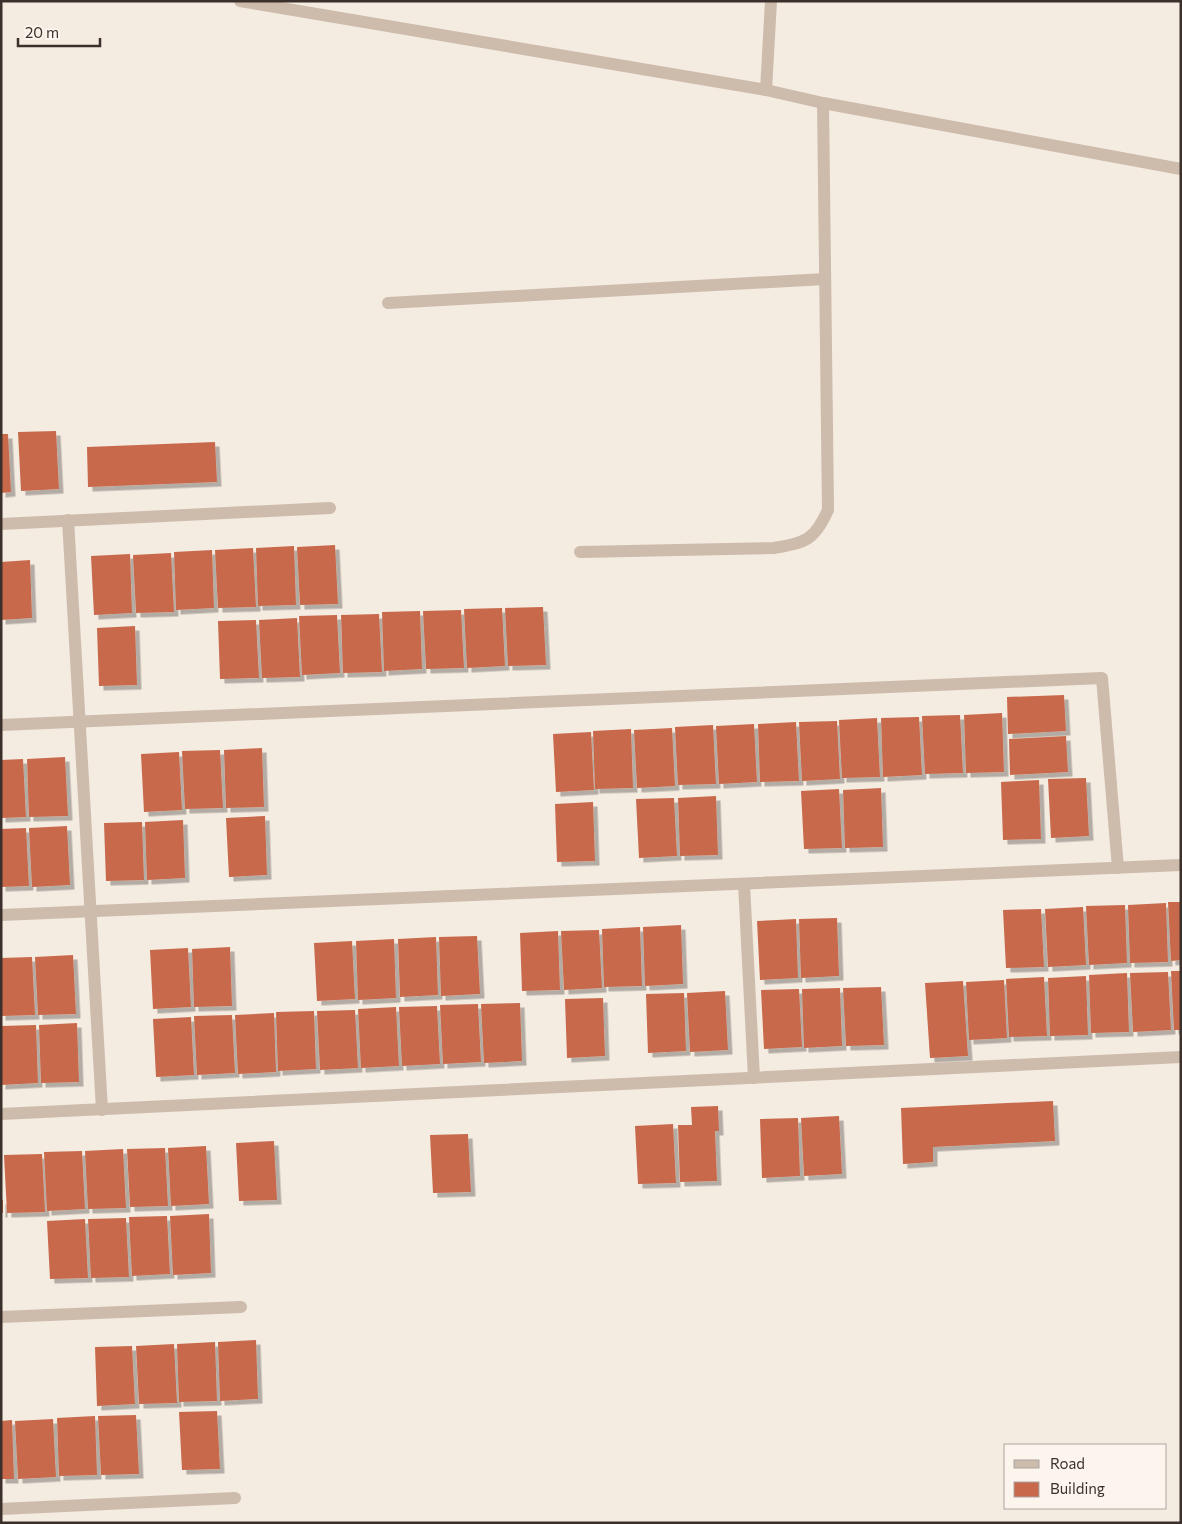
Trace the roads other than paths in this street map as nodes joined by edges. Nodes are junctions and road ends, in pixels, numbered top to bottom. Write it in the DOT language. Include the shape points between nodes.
graph roads {
  1 [pos="240,1"];
  2 [pos="771,1"];
  3 [pos="766,90"];
  4 [pos="823,103"];
  5 [pos="1181,169"];
  6 [pos="825,279"];
  7 [pos="388,303"];
  8 [pos="330,508"];
  9 [pos="68,520"];
  10 [pos="1,524"];
  11 [pos="580,552"];
  12 [pos="80,722"];
  13 [pos="1,725"];
  14 [pos="1181,866"];
  15 [pos="1118,868"];
  16 [pos="744,884"];
  17 [pos="90,911"];
  18 [pos="1,915"];
  19 [pos="1181,1057"];
  20 [pos="754,1078"];
  21 [pos="102,1110"];
  22 [pos="1,1114"];
  23 [pos="241,1307"];
  24 [pos="1,1317"];
  25 [pos="234,1498"];
  26 [pos="1,1509"];
  1 -- 3 [label="street"];
  2 -- 3 [label="street"];
  3 -- 4 [label="street"];
  4 -- 5 [label="street"];
  4 -- 6 [label="street"];
  6 -- 7 [label="street"];
  6 -- 11 [label="street" via="828,510 819,528 802,542 774,548"];
  8 -- 9 [label="street"];
  9 -- 10 [label="street"];
  9 -- 12 [label="street"];
  12 -- 13 [label="street"];
  12 -- 15 [label="street" via="1102,678"];
  12 -- 17 [label="street"];
  14 -- 15 [label="street"];
  15 -- 16 [label="street"];
  16 -- 17 [label="street"];
  16 -- 20 [label="street"];
  17 -- 18 [label="street"];
  17 -- 21 [label="street"];
  19 -- 20 [label="street"];
  20 -- 21 [label="street"];
  21 -- 22 [label="street"];
  23 -- 24 [label="street"];
  25 -- 26 [label="street"];
}
